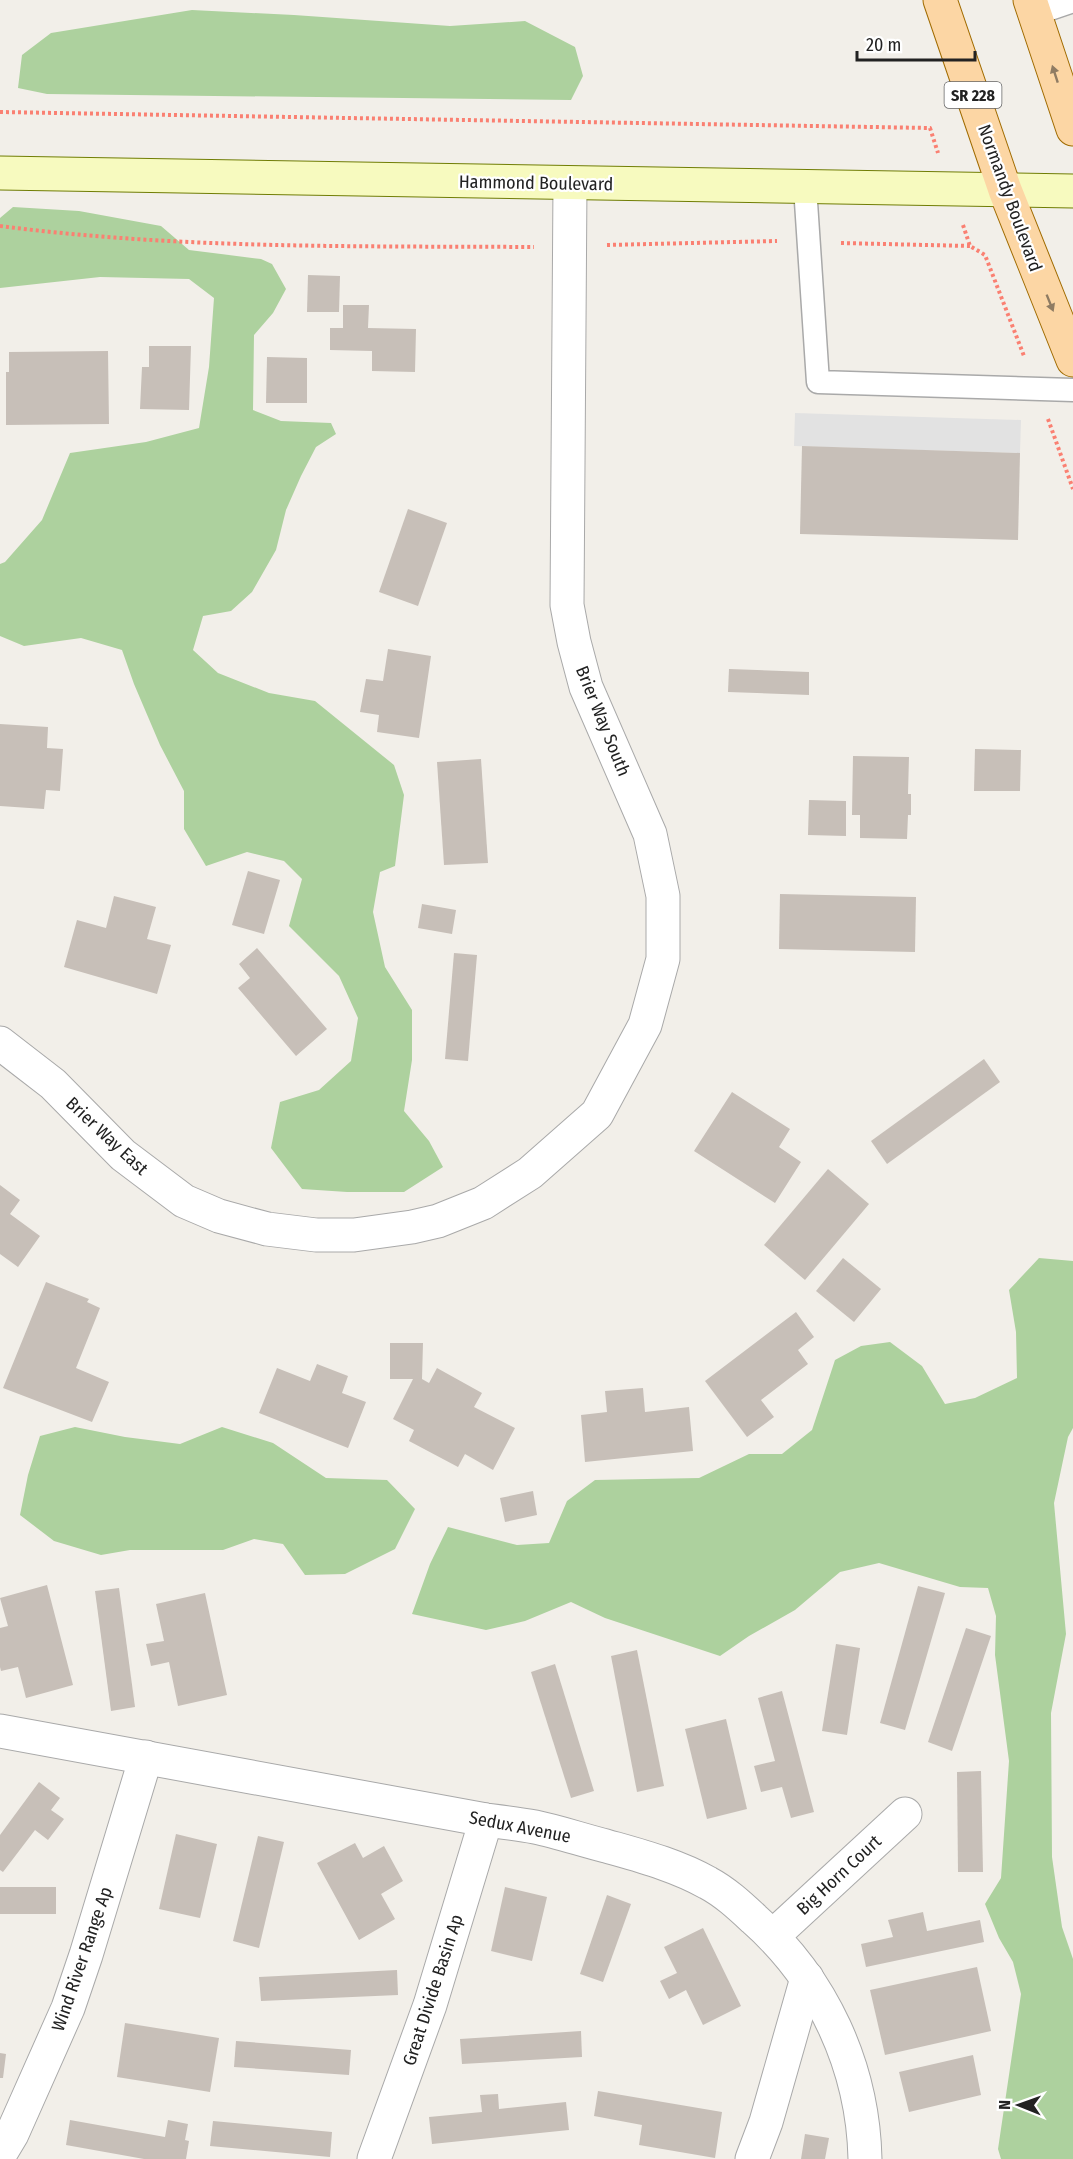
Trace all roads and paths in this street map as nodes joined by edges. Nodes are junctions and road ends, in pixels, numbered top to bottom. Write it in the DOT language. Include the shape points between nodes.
graph roads {
  1 [pos="940,0"];
  2 [pos="1073,1"];
  3 [pos="1033,7"];
  4 [pos="0,112"];
  5 [pos="1073,129"];
  6 [pos="0,172"];
  7 [pos="570,184"];
  8 [pos="805,187"];
  9 [pos="951,189"];
  10 [pos="1005,190"];
  11 [pos="1073,191"];
  12 [pos="0,226"];
  13 [pos="809,242"];
  14 [pos="570,245"];
  15 [pos="969,246"];
  16 [pos="1073,360"];
  17 [pos="1036,388"];
  18 [pos="1073,390"];
  19 [pos="1073,489"];
  20 [pos="0,1043"];
  21 [pos="530,1173"];
  22 [pos="0,1731"];
  23 [pos="147,1757"];
  24 [pos="904,1814"];
  25 [pos="486,1820"];
  26 [pos="773,1936"];
  27 [pos="807,1978"];
  28 [pos="0,2154"];
  29 [pos="374,2159"];
  30 [pos="752,2159"];
  31 [pos="866,2159"];
  1 -- 10 [label="main road, Normandy Boulevard / SR 228"];
  2 -- 3 [label="lane"];
  5 -- 3 [label="main road, one-way"];
  4 -- 9 [label="path" via="930,128"];
  6 -- 7 [label="street, Hammond Boulevard"];
  7 -- 8 [label="street, Hammond Boulevard"];
  7 -- 14 [label="street, Brier Way South"];
  8 -- 9 [label="street, Hammond Boulevard"];
  8 -- 13 [label="lane"];
  9 -- 10 [label="street, Hammond Boulevard"];
  9 -- 15 [label="path"];
  10 -- 11 [label="street, Hammond Boulevard"];
  10 -- 16 [label="main road, Normandy Boulevard / SR 228, one-way"];
  12 -- 14 [label="path" via="207,243"];
  13 -- 14 [label="path"];
  13 -- 15 [label="path"];
  13 -- 17 [label="lane" via="818,382"];
  14 -- 21 [label="street, Brier Way South" via="567,604 586,687 650,834 663,896 663,959 645,1025 597,1114"];
  15 -- 17 [label="path" via="985,255"];
  17 -- 18 [label="lane"];
  17 -- 19 [label="path"];
  20 -- 21 [label="street, Brier Way East" via="53,1084 123,1155 184,1201 219,1216 267,1229 354,1235 412,1227 483,1203"];
  22 -- 23 [label="street, Sedux Avenue"];
  23 -- 25 [label="street, Sedux Avenue"];
  23 -- 28 [label="street, Wind River Range Ap" via="68,2008"];
  24 -- 26 [label="street, Big Horn Court"];
  25 -- 26 [label="street, Sedux Avenue" via="535,1827 659,1861 730,1897"];
  25 -- 29 [label="street, Great Divide Basin Ap" via="430,2005"];
  26 -- 27 [label="street, Sedux Avenue"];
  27 -- 30 [label="street"];
  27 -- 31 [label="street, Sedux Avenue" via="832,2019 848,2060 859,2101"];
}
